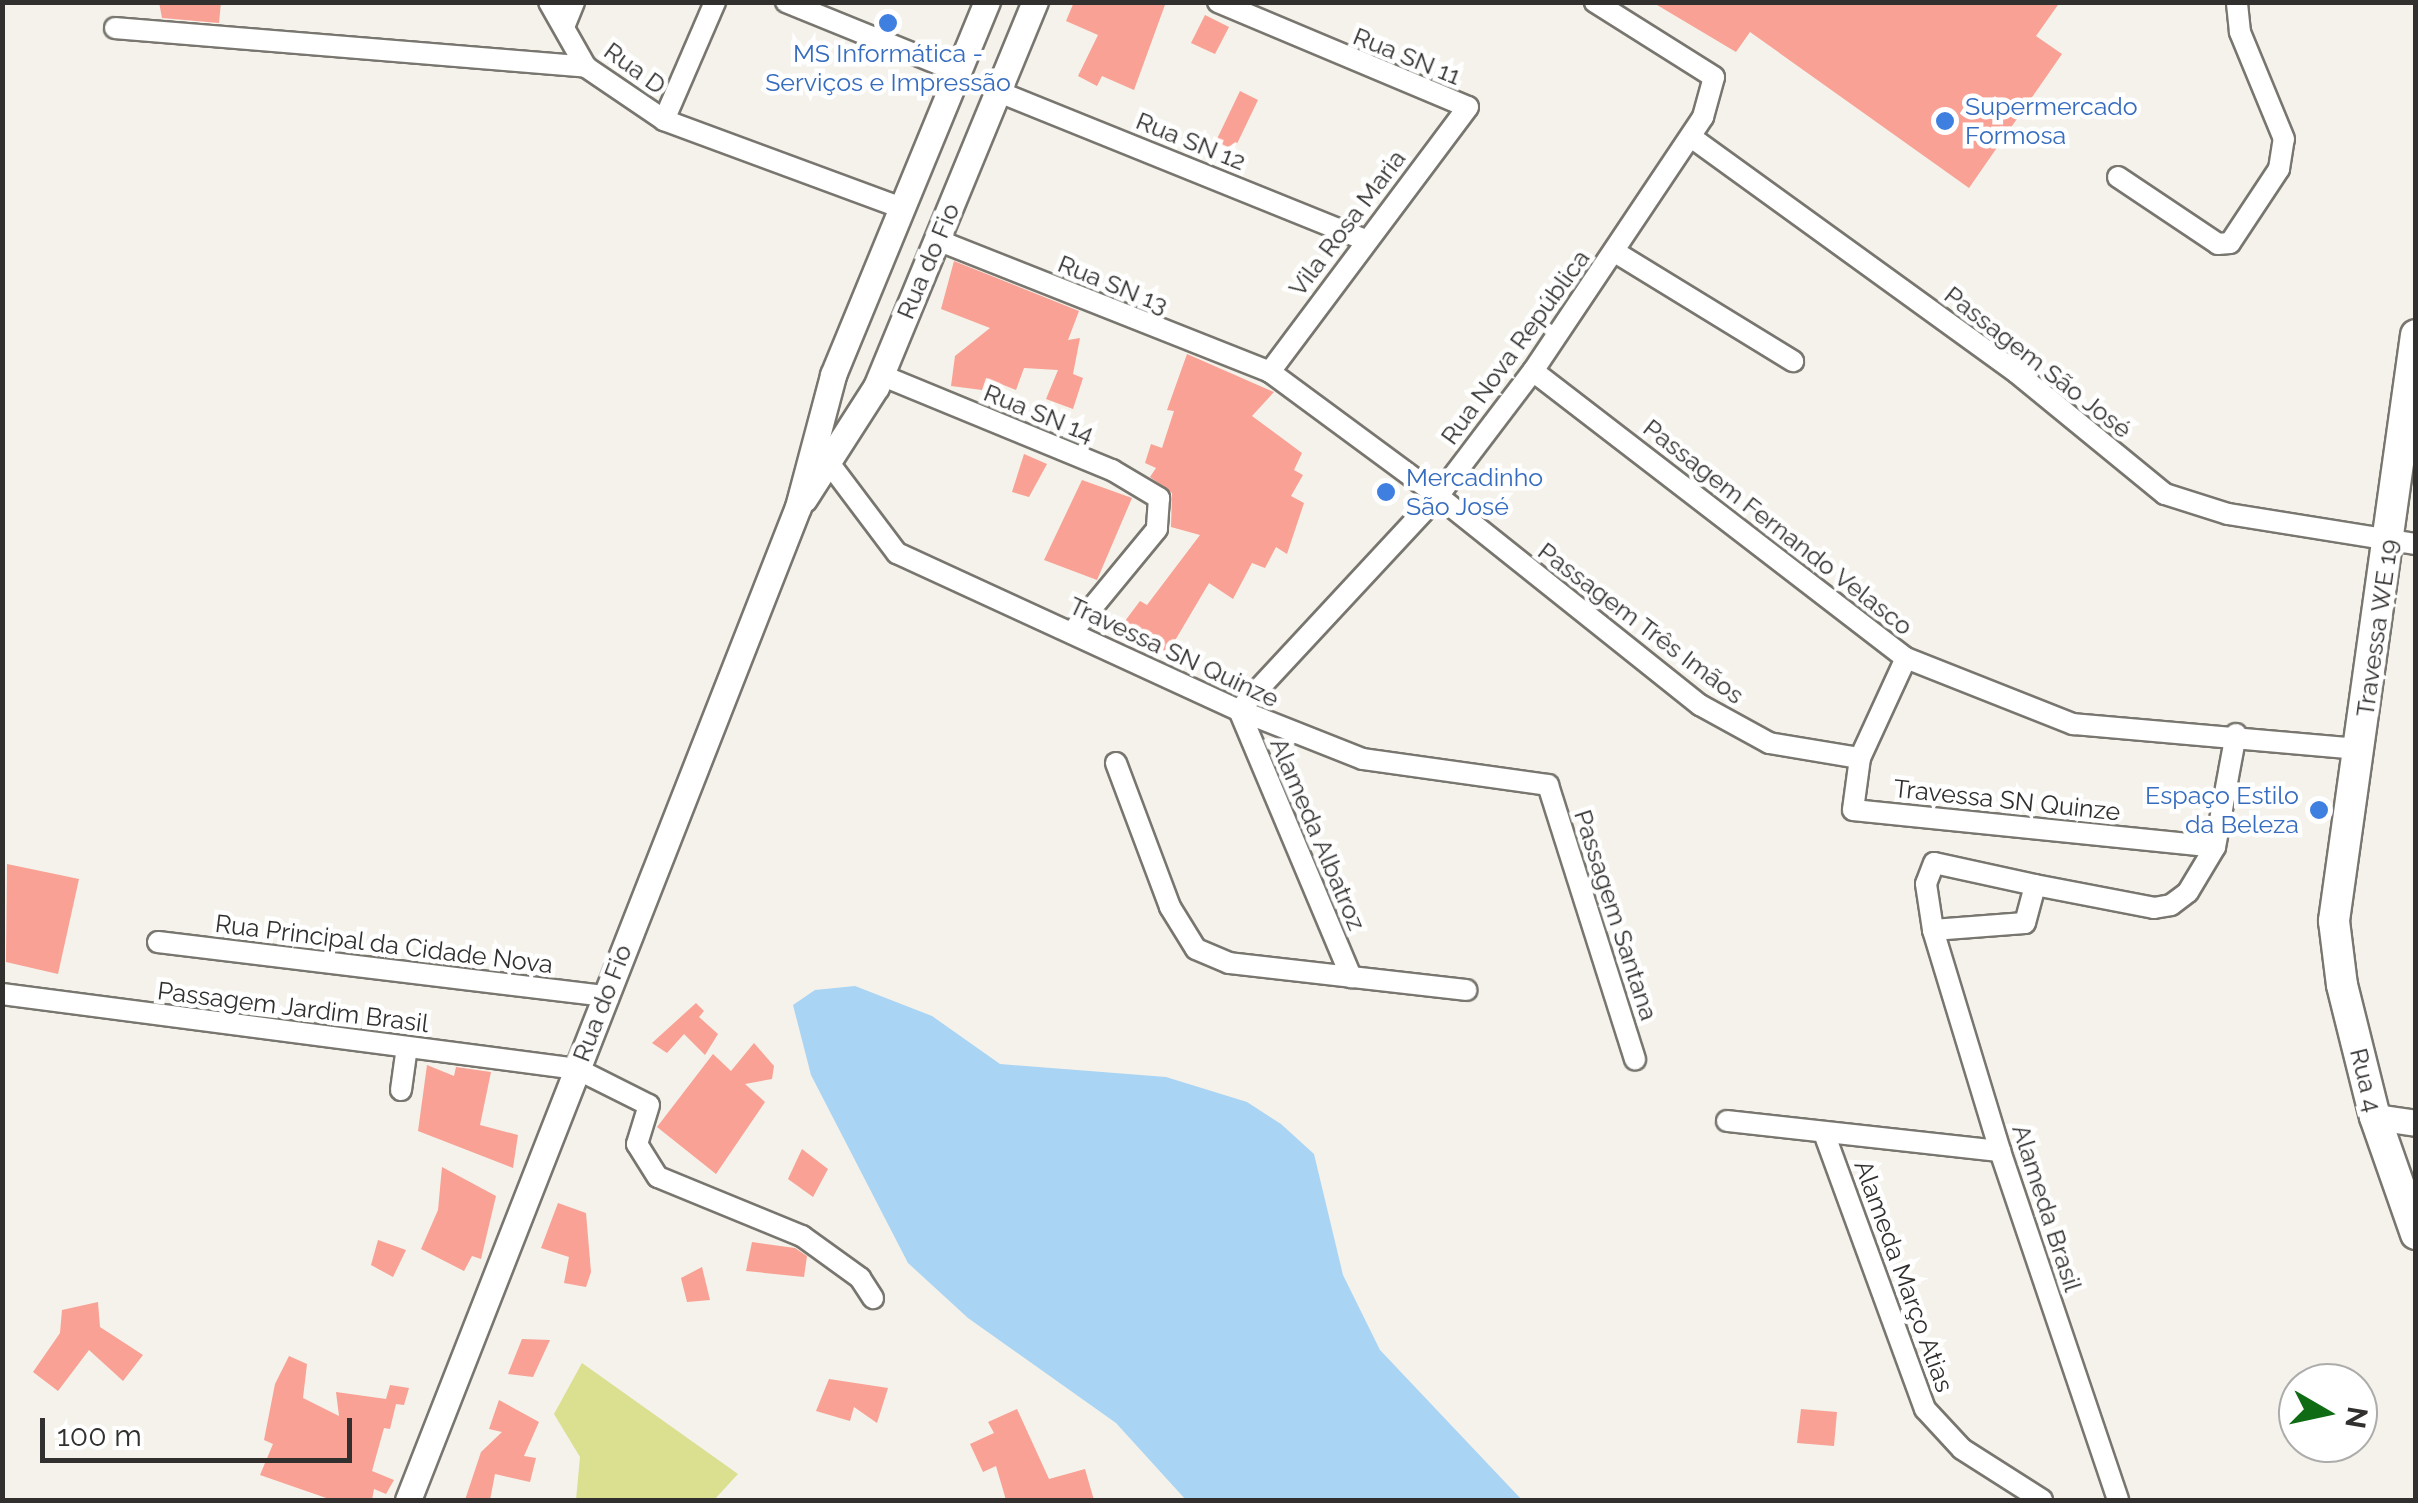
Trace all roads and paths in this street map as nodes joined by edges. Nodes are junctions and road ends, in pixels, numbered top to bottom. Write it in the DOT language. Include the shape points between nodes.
graph roads {
  1 [pos="549,2"];
  2 [pos="574,2"];
  3 [pos="715,2"];
  4 [pos="786,2"];
  5 [pos="986,2"];
  6 [pos="1035,2"];
  7 [pos="1218,2"];
  8 [pos="1595,2"];
  9 [pos="2237,2"];
  10 [pos="564,27"];
  11 [pos="115,28"];
  12 [pos="586,68"];
  13 [pos="958,72"];
  14 [pos="999,92"];
  15 [pos="1468,107"];
  16 [pos="664,120"];
  17 [pos="1691,136"];
  18 [pos="2118,177"];
  19 [pos="902,208"];
  20 [pos="1363,239"];
  21 [pos="938,240"];
  22 [pos="1615,252"];
  23 [pos="2416,335"];
  24 [pos="1793,362"];
  25 [pos="1533,371"];
  26 [pos="1270,372"];
  27 [pos="881,375"];
  28 [pos="823,454"];
  29 [pos="1438,496"];
  30 [pos="2403,542"];
  31 [pos="1072,632"];
  32 [pos="1906,658"];
  33 [pos="1239,710"];
  34 [pos="2236,734"];
  35 [pos="2360,748"];
  36 [pos="1860,758"];
  37 [pos="1116,764"];
  38 [pos="1548,785"];
  39 [pos="2214,847"];
  40 [pos="2036,885"];
  41 [pos="2334,921"];
  42 [pos="1934,930"];
  43 [pos="158,942"];
  44 [pos="1351,977"];
  45 [pos="1466,990"];
  46 [pos="2,994"];
  47 [pos="604,996"];
  48 [pos="407,1047"];
  49 [pos="1636,1060"];
  50 [pos="577,1069"];
  51 [pos="401,1090"];
  52 [pos="2375,1117"];
  53 [pos="1727,1122"];
  54 [pos="2416,1123"];
  55 [pos="1824,1133"];
  56 [pos="2000,1151"];
  57 [pos="2416,1234"];
  58 [pos="873,1298"];
  59 [pos="408,1500"];
  60 [pos="2042,1500"];
  61 [pos="2118,1500"];
  1 -- 10 [label="street, Rua D"];
  2 -- 10 [label="street"];
  3 -- 16 [label="street"];
  4 -- 13 [label="street"];
  5 -- 13 [label="street, Rua do Fio"];
  6 -- 14 [label="street, Rua do Fio"];
  7 -- 15 [label="street, Rua SN 11"];
  8 -- 17 [label="street, Rua Nova República" via="1714,77"];
  9 -- 18 [label="street" via="2240,32 2284,139 2279,169 2230,244 2218,244"];
  10 -- 12 [label="street, Rua D"];
  11 -- 12 [label="street"];
  12 -- 16 [label="street, Rua D"];
  13 -- 19 [label="street, Rua do Fio"];
  14 -- 20 [label="street, Rua SN 12"];
  14 -- 21 [label="street, Rua do Fio"];
  15 -- 20 [label="street, Vila Rosa Maria"];
  16 -- 19 [label="street"];
  17 -- 22 [label="street, Rua Nova República"];
  17 -- 30 [label="street, Passagem São José" via="2017,373 2165,494 2228,514"];
  19 -- 28 [label="street, Rua do Fio" via="833,375"];
  20 -- 26 [label="street, Vila Rosa Maria"];
  21 -- 26 [label="street, Rua SN 13"];
  21 -- 27 [label="street, Rua do Fio"];
  22 -- 24 [label="street"];
  22 -- 25 [label="street, Rua Nova República"];
  23 -- 30 [label="main road, Travessa WE 19"];
  25 -- 29 [label="street, Rua Nova República"];
  25 -- 32 [label="street, Passagem Fernando Velasco"];
  26 -- 29 [label="street, Passagem Três Imãos"];
  27 -- 28 [label="street, Rua do Fio"];
  27 -- 31 [label="street, Rua SN 14" via="1149,487 1162,513 1137,555"];
  28 -- 31 [label="street, Travessa SN Quinze" via="897,553"];
  28 -- 47 [label="street, Rua do Fio"];
  29 -- 33 [label="street, Rua Nova República"];
  29 -- 36 [label="street, Passagem Três Imãos" via="1700,705 1769,742"];
  30 -- 35 [label="main road, Travessa WE 19"];
  31 -- 33 [label="street, Travessa SN Quinze"];
  32 -- 34 [label="street, Passagem Fernando Velasco" via="2073,724"];
  32 -- 36 [label="street"];
  33 -- 38 [label="street, Travessa SN Quinze" via="1363,758"];
  33 -- 44 [label="street, Alameda Albatroz"];
  34 -- 35 [label="street, Passagem Fernando Velasco"];
  34 -- 39 [label="street"];
  35 -- 41 [label="main road, Travessa WE 19"];
  36 -- 39 [label="street, Travessa SN Quinze" via="1854,810"];
  37 -- 44 [label="street" via="1170,907 1196,950 1229,963"];
  38 -- 49 [label="street, Passagem Santana"];
  39 -- 40 [label="street" via="2188,892 2171,905 2154,908"];
  40 -- 42 [label="street" via="2025,923"];
  40 -- 42 [label="street, Alameda Brasil" via="1931,863 1926,884"];
  41 -- 52 [label="main road, Rua 4" via="2342,985"];
  42 -- 56 [label="street, Alameda Brasil"];
  43 -- 47 [label="street, Rua Principal da Cidade Nova"];
  44 -- 45 [label="street"];
  46 -- 48 [label="street, Passagem Jardim Brasil"];
  47 -- 50 [label="street, Rua do Fio"];
  48 -- 50 [label="street, Passagem Jardim Brasil"];
  48 -- 51 [label="street"];
  50 -- 58 [label="street, Passagem Jardim Brasil" via="649,1105 637,1144 658,1177 802,1236 860,1278"];
  50 -- 59 [label="street, Rua do Fio"];
  52 -- 54 [label="street"];
  52 -- 57 [label="main road, Rua 4"];
  53 -- 55 [label="street"];
  55 -- 56 [label="street"];
  55 -- 60 [label="street, Alameda Março Atias" via="1926,1409 1962,1449"];
  56 -- 61 [label="street, Alameda Brasil"];
}
